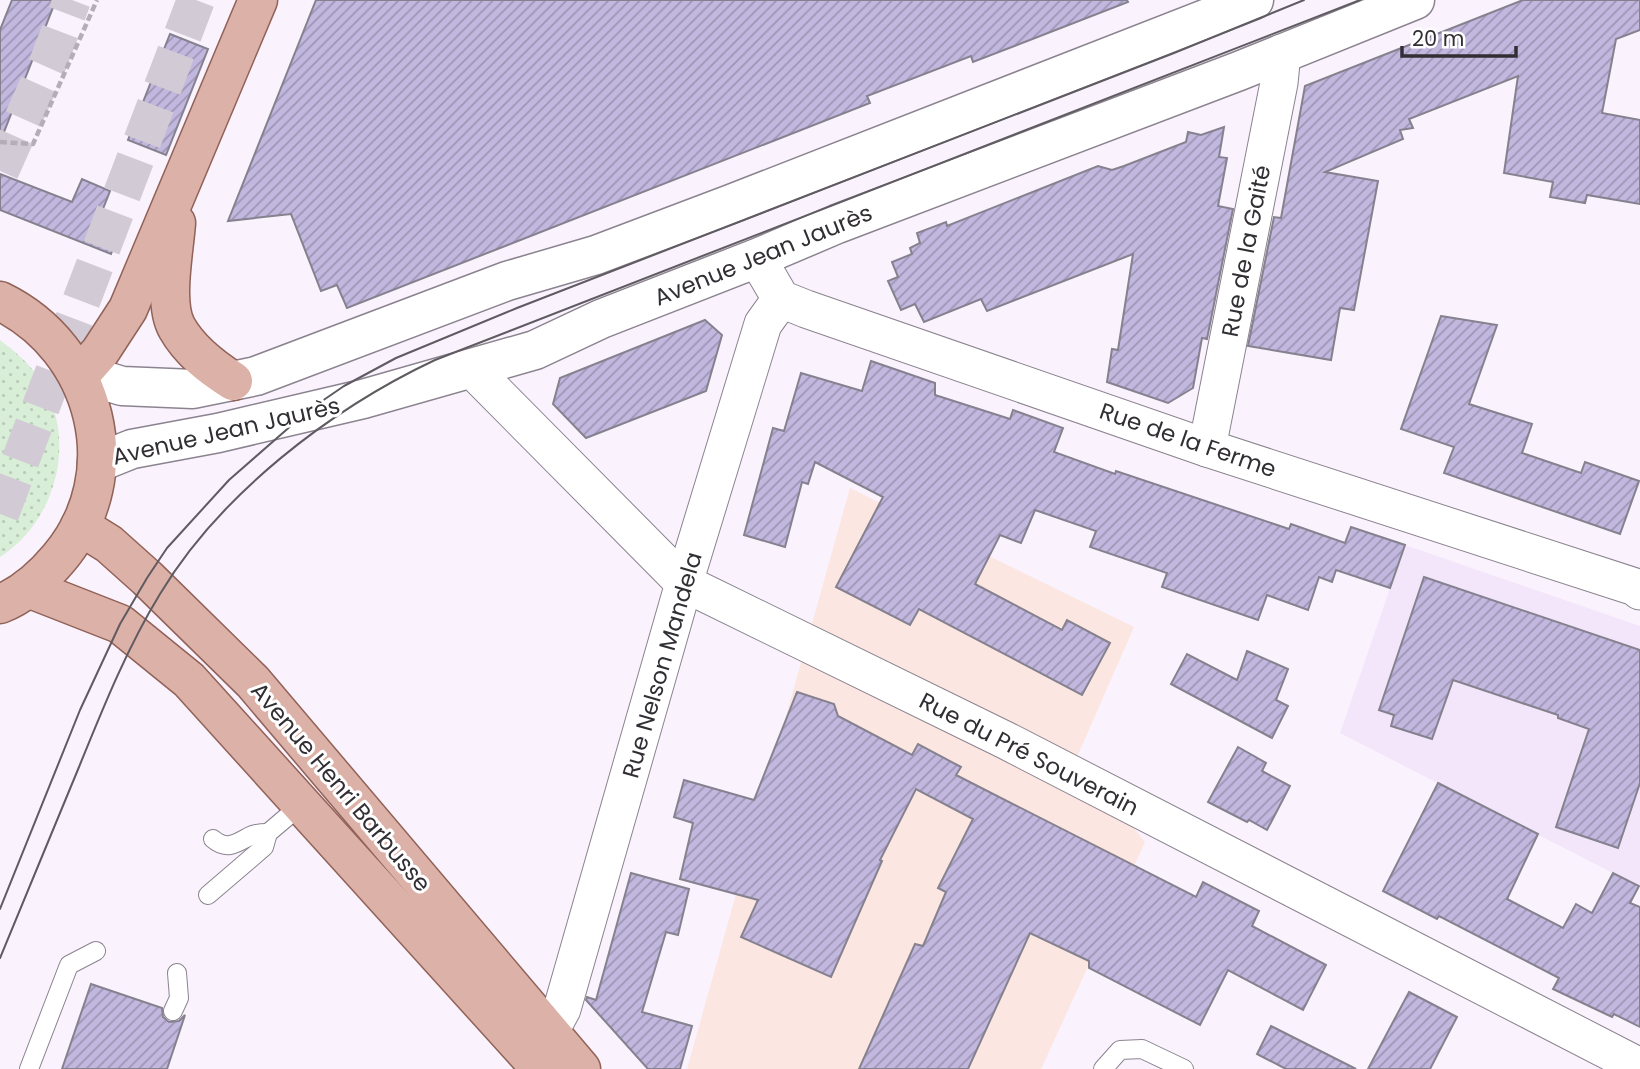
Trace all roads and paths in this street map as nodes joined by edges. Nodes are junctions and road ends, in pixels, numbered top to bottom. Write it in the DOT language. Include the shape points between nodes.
graph roads {
  1 [pos="97,0"];
  2 [pos="258,0"];
  3 [pos="1254,0"];
  4 [pos="1415,0"];
  5 [pos="1282,53"];
  6 [pos="0,142"];
  7 [pos="179,191"];
  8 [pos="757,258"];
  9 [pos="781,299"];
  10 [pos="0,301"];
  11 [pos="472,369"];
  12 [pos="233,381"];
  13 [pos="82,382"];
  14 [pos="1207,448"];
  15 [pos="97,463"];
  16 [pos="80,526"];
  17 [pos="684,583"];
  18 [pos="1640,591"];
  19 [pos="8,605"];
  20 [pos="300,805"];
  21 [pos="268,833"];
  22 [pos="213,839"];
  23 [pos="208,895"];
  24 [pos="96,951"];
  25 [pos="177,973"];
  26 [pos="173,1011"];
  27 [pos="545,1051"];
  28 [pos="1640,1067"];
  29 [pos="29,1069"];
  30 [pos="581,1069"];
  31 [pos="1103,1069"];
  32 [pos="1184,1069"];
  1 -- 6 [label="path" via="33,144"];
  2 -- 7 [label="main road"];
  3 -- 12 [label="street, Avenue Jean Jaurès" via="608,250 506,281"];
  4 -- 5 [label="street, Avenue Jean Jaurès"];
  5 -- 8 [label="street, Avenue Jean Jaurès"];
  5 -- 14 [label="street, Rue de la Gaité"];
  7 -- 12 [label="main road" via="171,299 176,327 206,363"];
  7 -- 13 [label="main road" via="128,309"];
  8 -- 9 [label="street"];
  8 -- 11 [label="street, Avenue Jean Jaurès" via="535,350"];
  9 -- 14 [label="street, Rue de la Ferme"];
  9 -- 17 [label="street, Rue Nelson Mandela" via="763,324"];
  10 -- 13 [label="main road" via="41,327 62,349"];
  11 -- 15 [label="street, Avenue Jean Jaurès" via="363,399 132,449"];
  11 -- 17 [label="street, Rue du Pré Souverain"];
  12 -- 13 [label="street, Avenue Jean Jaurès" via="193,389"];
  13 -- 15 [label="main road" via="95,425"];
  14 -- 18 [label="street, Rue de la Ferme"];
  15 -- 16 [label="main road"];
  16 -- 19 [label="main road" via="49,570"];
  16 -- 27 [label="main road, Avenue Henri Barbusse" via="148,578 253,682"];
  17 -- 27 [label="street, Rue Nelson Mandela" via="562,1009"];
  17 -- 28 [label="street, Rue du Pré Souverain" via="1018,747"];
  19 -- 20 [label="main road, Avenue Henri Barbusse" via="120,624 189,680"];
  20 -- 21 [label="lane"];
  20 -- 27 [label="main road, Avenue Henri Barbusse"];
  21 -- 22 [label="lane" via="252,834 229,846"];
  21 -- 23 [label="lane" via="264,847"];
  24 -- 29 [label="lane" via="69,965"];
  25 -- 26 [label="lane" via="179,998"];
  27 -- 30 [label="main road, Avenue Henri Barbusse"];
  31 -- 32 [label="lane" via="1120,1050 1142,1049"];
}
